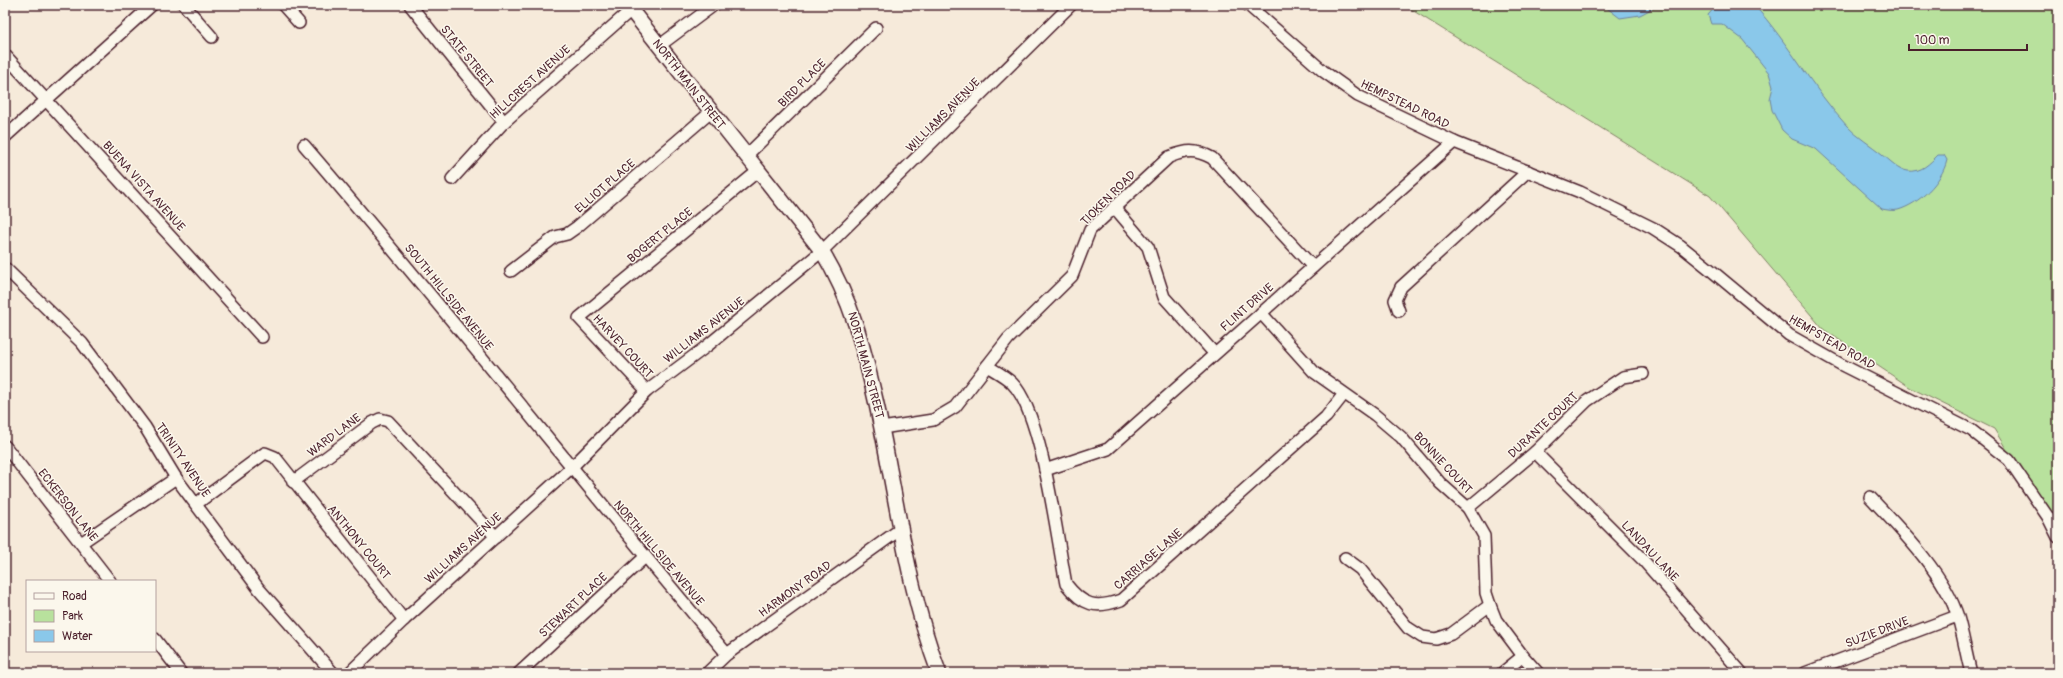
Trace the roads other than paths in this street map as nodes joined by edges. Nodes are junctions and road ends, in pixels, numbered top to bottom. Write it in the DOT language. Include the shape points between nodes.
graph roads {
  1 [pos="152,5"];
  2 [pos="184,5"];
  3 [pos="283,5"];
  4 [pos="410,5"];
  5 [pos="714,5"];
  6 [pos="1071,5"];
  7 [pos="1248,5"];
  8 [pos="629,7"];
  9 [pos="299,23"];
  10 [pos="876,28"];
  11 [pos="212,37"];
  12 [pos="660,46"];
  13 [pos="5,54"];
  14 [pos="47,99"];
  15 [pos="711,112"];
  16 [pos="504,122"];
  17 [pos="5,137"];
  18 [pos="1454,142"];
  19 [pos="304,145"];
  20 [pos="746,156"];
  21 [pos="758,171"];
  22 [pos="1528,171"];
  23 [pos="452,179"];
  24 [pos="1114,207"];
  25 [pos="822,251"];
  26 [pos="1313,267"];
  27 [pos="5,268"];
  28 [pos="512,271"];
  29 [pos="1399,311"];
  30 [pos="1261,313"];
  31 [pos="579,318"];
  32 [pos="262,337"];
  33 [pos="1214,353"];
  34 [pos="987,366"];
  35 [pos="1643,374"];
  36 [pos="648,391"];
  37 [pos="1344,394"];
  38 [pos="882,428"];
  39 [pos="5,446"];
  40 [pos="1535,452"];
  41 [pos="571,468"];
  42 [pos="1045,470"];
  43 [pos="176,478"];
  44 [pos="293,482"];
  45 [pos="1870,497"];
  46 [pos="196,504"];
  47 [pos="1468,508"];
  48 [pos="902,528"];
  49 [pos="496,537"];
  50 [pos="2058,537"];
  51 [pos="81,543"];
  52 [pos="645,557"];
  53 [pos="1345,558"];
  54 [pos="109,580"];
  55 [pos="1490,605"];
  56 [pos="1957,616"];
  57 [pos="404,620"];
  58 [pos="156,640"];
  59 [pos="727,654"];
  60 [pos="1522,656"];
  61 [pos="181,673"];
  62 [pos="333,673"];
  63 [pos="349,673"];
  64 [pos="519,673"];
  65 [pos="707,673"];
  66 [pos="939,673"];
  67 [pos="1502,673"];
  68 [pos="1538,673"];
  69 [pos="1742,673"];
  70 [pos="1805,673"];
  71 [pos="1971,673"];
  1 -- 14 [label="street"];
  2 -- 11 [label="street"];
  3 -- 9 [label="street"];
  4 -- 16 [label="street, STATE STREET"];
  5 -- 12 [label="street"];
  6 -- 25 [label="street, WILLIAMS AVENUE"];
  7 -- 18 [label="street, HEMPSTEAD ROAD" via="1323,71 1358,96"];
  8 -- 12 [label="main road, NORTH MAIN STREET"];
  8 -- 16 [label="street, HILLCREST AVENUE"];
  10 -- 20 [label="street, BIRD PLACE"];
  12 -- 15 [label="main road, NORTH MAIN STREET"];
  13 -- 14 [label="street, BUENA VISTA AVENUE"];
  14 -- 17 [label="street"];
  14 -- 32 [label="street, BUENA VISTA AVENUE"];
  15 -- 20 [label="main road, NORTH MAIN STREET"];
  15 -- 28 [label="street, ELLIOT PLACE" via="577,227 567,234 555,237"];
  16 -- 23 [label="street, HILLCREST AVENUE"];
  18 -- 22 [label="street, HEMPSTEAD ROAD"];
  18 -- 26 [label="street, FLINT DRIVE"];
  19 -- 41 [label="street, SOUTH HILLSIDE AVENUE" via="382,236"];
  20 -- 21 [label="main road, NORTH MAIN STREET"];
  21 -- 25 [label="main road, NORTH MAIN STREET"];
  21 -- 31 [label="street, BOGERT PLACE"];
  22 -- 29 [label="street" via="1401,287 1395,300"];
  22 -- 50 [label="street, HEMPSTEAD ROAD" via="1580,192 1653,228 1681,246 1789,335 1842,365 1971,430 2009,460 2048,517"];
  24 -- 26 [label="street, TIOKEN ROAD" via="1169,157 1184,151 1200,152 1212,158"];
  24 -- 33 [label="street" via="1148,247 1164,297"];
  24 -- 34 [label="street, TIOKEN ROAD" via="1090,230 1072,276 1008,339"];
  25 -- 36 [label="street, WILLIAMS AVENUE"];
  25 -- 38 [label="main road, NORTH MAIN STREET" via="838,279 857,323"];
  26 -- 30 [label="street, FLINT DRIVE"];
  27 -- 43 [label="street, TRINITY AVENUE" via="82,343 145,427"];
  30 -- 33 [label="street, FLINT DRIVE"];
  30 -- 37 [label="street, BONNIE COURT" via="1314,372"];
  31 -- 36 [label="street, HARVEY COURT"];
  33 -- 42 [label="street, FLINT DRIVE" via="1108,449"];
  34 -- 38 [label="street, TIOKEN ROAD" via="955,406 933,420"];
  34 -- 42 [label="street, CARRIAGE LANE" via="1012,383 1029,408"];
  35 -- 40 [label="street, DURANTE COURT" via="1623,377 1587,401"];
  36 -- 41 [label="street, WILLIAMS AVENUE"];
  37 -- 42 [label="street, CARRIAGE LANE" via="1326,417 1121,600 1104,606 1084,602 1074,595 1066,584"];
  37 -- 47 [label="street, BONNIE COURT" via="1401,437 1440,483"];
  38 -- 48 [label="main road, NORTH MAIN STREET"];
  39 -- 51 [label="street, ECKERSON LANE"];
  40 -- 47 [label="street, DURANTE COURT"];
  40 -- 69 [label="street, LANDAU LANE" via="1642,560"];
  41 -- 49 [label="street, WILLIAMS AVENUE"];
  41 -- 52 [label="street, NORTH HILLSIDE AVENUE"];
  43 -- 46 [label="street, TRINITY AVENUE"];
  43 -- 51 [label="street"];
  44 -- 46 [label="street" via="275,457 265,453"];
  44 -- 49 [label="street, WARD LANE" via="380,419 388,422"];
  44 -- 57 [label="street, ANTHONY COURT"];
  45 -- 56 [label="street" via="1915,545 1946,590"];
  46 -- 62 [label="street, TRINITY AVENUE" via="259,589"];
  47 -- 55 [label="street, BONNIE COURT" via="1484,536 1486,593"];
  48 -- 59 [label="street, HARMONY ROAD"];
  48 -- 66 [label="main road, NORTH MAIN STREET" via="924,629"];
  49 -- 57 [label="street, WILLIAMS AVENUE"];
  51 -- 54 [label="street, ECKERSON LANE"];
  52 -- 59 [label="street, NORTH HILLSIDE AVENUE"];
  52 -- 64 [label="street, STEWART PLACE"];
  53 -- 55 [label="street" via="1360,569 1408,628 1422,637 1436,638 1451,634"];
  55 -- 60 [label="street, BONNIE COURT" via="1496,620"];
  56 -- 70 [label="street, SUZIE DRIVE"];
  56 -- 71 [label="street"];
  57 -- 63 [label="street, WILLIAMS AVENUE"];
  58 -- 61 [label="street"];
  59 -- 65 [label="street, HARMONY ROAD"];
  60 -- 67 [label="street"];
  60 -- 68 [label="street, BONNIE COURT"];
}
